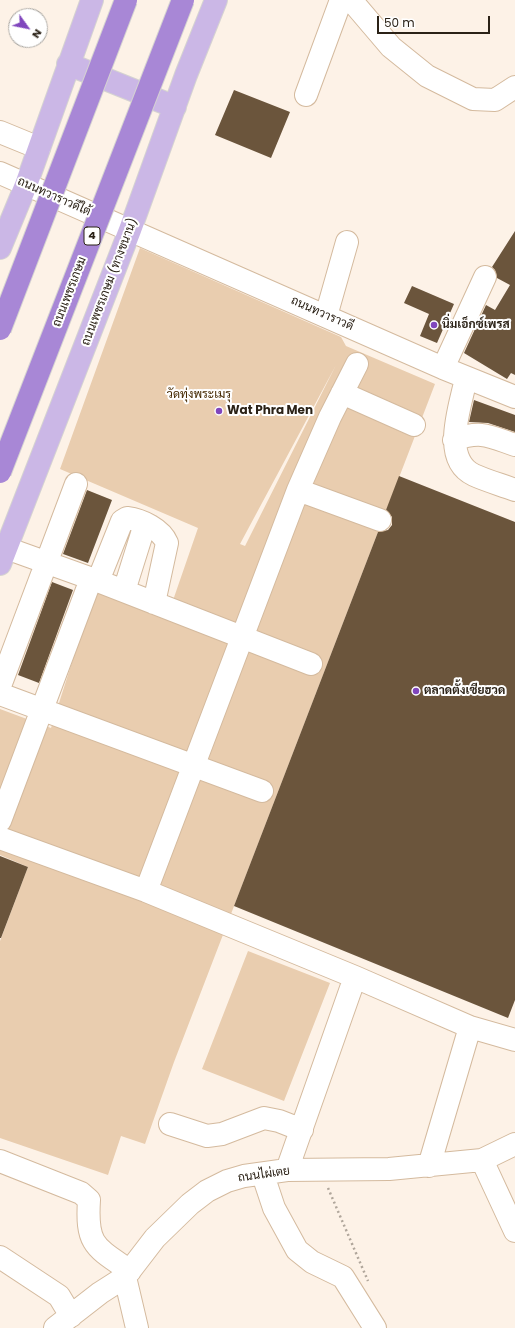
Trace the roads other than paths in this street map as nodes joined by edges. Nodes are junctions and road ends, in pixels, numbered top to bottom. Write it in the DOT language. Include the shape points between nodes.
graph roads {
  1 [pos="92,0"];
  2 [pos="126,0"];
  3 [pos="183,0"];
  4 [pos="216,0"];
  5 [pos="341,0"];
  6 [pos="351,0"];
  7 [pos="68,64"];
  8 [pos="515,87"];
  9 [pos="306,95"];
  10 [pos="175,108"];
  11 [pos="0,132"];
  12 [pos="39,148"];
  13 [pos="0,173"];
  14 [pos="26,185"];
  15 [pos="130,230"];
  16 [pos="348,242"];
  17 [pos="0,248"];
  18 [pos="485,277"];
  19 [pos="326,316"];
  20 [pos="0,329"];
  21 [pos="356,364"];
  22 [pos="443,368"];
  23 [pos="466,378"];
  24 [pos="342,393"];
  25 [pos="515,397"];
  26 [pos="414,425"];
  27 [pos="454,440"];
  28 [pos="515,445"];
  29 [pos="0,472"];
  30 [pos="76,484"];
  31 [pos="298,490"];
  32 [pos="515,490"];
  33 [pos="380,520"];
  34 [pos="145,524"];
  35 [pos="3,556"];
  36 [pos="46,562"];
  37 [pos="94,580"];
  38 [pos="124,591"];
  39 [pos="154,603"];
  40 [pos="242,637"];
  41 [pos="311,664"];
  42 [pos="0,686"];
  43 [pos="0,694"];
  44 [pos="42,709"];
  45 [pos="193,765"];
  46 [pos="262,791"];
  47 [pos="0,821"];
  48 [pos="0,838"];
  49 [pos="146,891"];
  50 [pos="355,977"];
  51 [pos="470,1027"];
  52 [pos="515,1040"];
  53 [pos="170,1124"];
  54 [pos="302,1130"];
  55 [pos="515,1144"];
  56 [pos="482,1160"];
  57 [pos="0,1161"];
  58 [pos="429,1166"];
  59 [pos="287,1170"];
  60 [pos="263,1175"];
  61 [pos="515,1231"];
  62 [pos="0,1257"];
  63 [pos="128,1274"];
  64 [pos="63,1322"];
  65 [pos="137,1328"];
  66 [pos="375,1328"];
  1 -- 7 [label="main road"];
  2 -- 20 [label="highway, bridge"];
  3 -- 29 [label="highway, ถนนเพชรเกษม / 4, bridge"];
  4 -- 10 [label="main road, ถนนเพชรเกษม (ทางขนาน)"];
  5 -- 9 [label="street"];
  6 -- 8 [label="street" via="390,47 427,76 473,99 495,100"];
  7 -- 10 [label="main road"];
  7 -- 12 [label="main road"];
  10 -- 15 [label="main road, ถนนเพชรเกษม (ทางขนาน)"];
  11 -- 12 [label="street"];
  12 -- 14 [label="main road"];
  13 -- 14 [label="street, ถนนทวาราวดีใต้"];
  14 -- 15 [label="street, ถนนทวาราวดีใต้"];
  14 -- 17 [label="main road"];
  15 -- 19 [label="street, ถนนทวาราวดี"];
  15 -- 35 [label="main road, ถนนเพชรเกษม (ทางขนาน)"];
  16 -- 19 [label="street"];
  18 -- 22 [label="street"];
  19 -- 22 [label="street, ถนนทวาราวดี"];
  21 -- 24 [label="street"];
  22 -- 23 [label="street, ถนนทวาราวดี"];
  23 -- 25 [label="street, ถนนทวาราวดี"];
  23 -- 27 [label="street"];
  24 -- 26 [label="street"];
  24 -- 31 [label="street"];
  27 -- 28 [label="street" via="471,434 481,434"];
  27 -- 32 [label="street" via="463,467 473,475"];
  30 -- 36 [label="street"];
  31 -- 33 [label="street"];
  31 -- 40 [label="street"];
  34 -- 37 [label="street" via="132,518 122,521"];
  34 -- 38 [label="street"];
  34 -- 39 [label="street" via="157,530 168,543"];
  35 -- 36 [label="street"];
  36 -- 37 [label="street"];
  36 -- 42 [label="street"];
  37 -- 38 [label="street"];
  37 -- 44 [label="street"];
  38 -- 39 [label="street"];
  39 -- 40 [label="street"];
  40 -- 41 [label="street"];
  40 -- 45 [label="street"];
  43 -- 44 [label="street"];
  44 -- 45 [label="street"];
  44 -- 47 [label="street"];
  45 -- 46 [label="street"];
  45 -- 49 [label="street"];
  48 -- 49 [label="street"];
  49 -- 50 [label="street"];
  50 -- 51 [label="street"];
  50 -- 54 [label="street"];
  51 -- 52 [label="street"];
  51 -- 58 [label="street"];
  53 -- 54 [label="street" via="207,1136 222,1134 264,1118"];
  54 -- 59 [label="street"];
  55 -- 56 [label="street, ถนนไผ่เตย"];
  56 -- 58 [label="street, ถนนไผ่เตย"];
  56 -- 61 [label="street"];
  57 -- 63 [label="street" via="81,1194 89,1200 89,1228 92,1239 100,1250"];
  58 -- 59 [label="street, ถนนไผ่เตย"];
  59 -- 60 [label="street, ถนนไผ่เตย"];
  60 -- 63 [label="street, ถนนไผ่เตย" via="244,1176 207,1191 155,1238"];
  60 -- 66 [label="street" via="274,1208 297,1250 312,1262 343,1277"];
  62 -- 64 [label="street" via="59,1296"];
  63 -- 64 [label="street, ถนนไผ่เตย"];
  63 -- 65 [label="street"];
}
